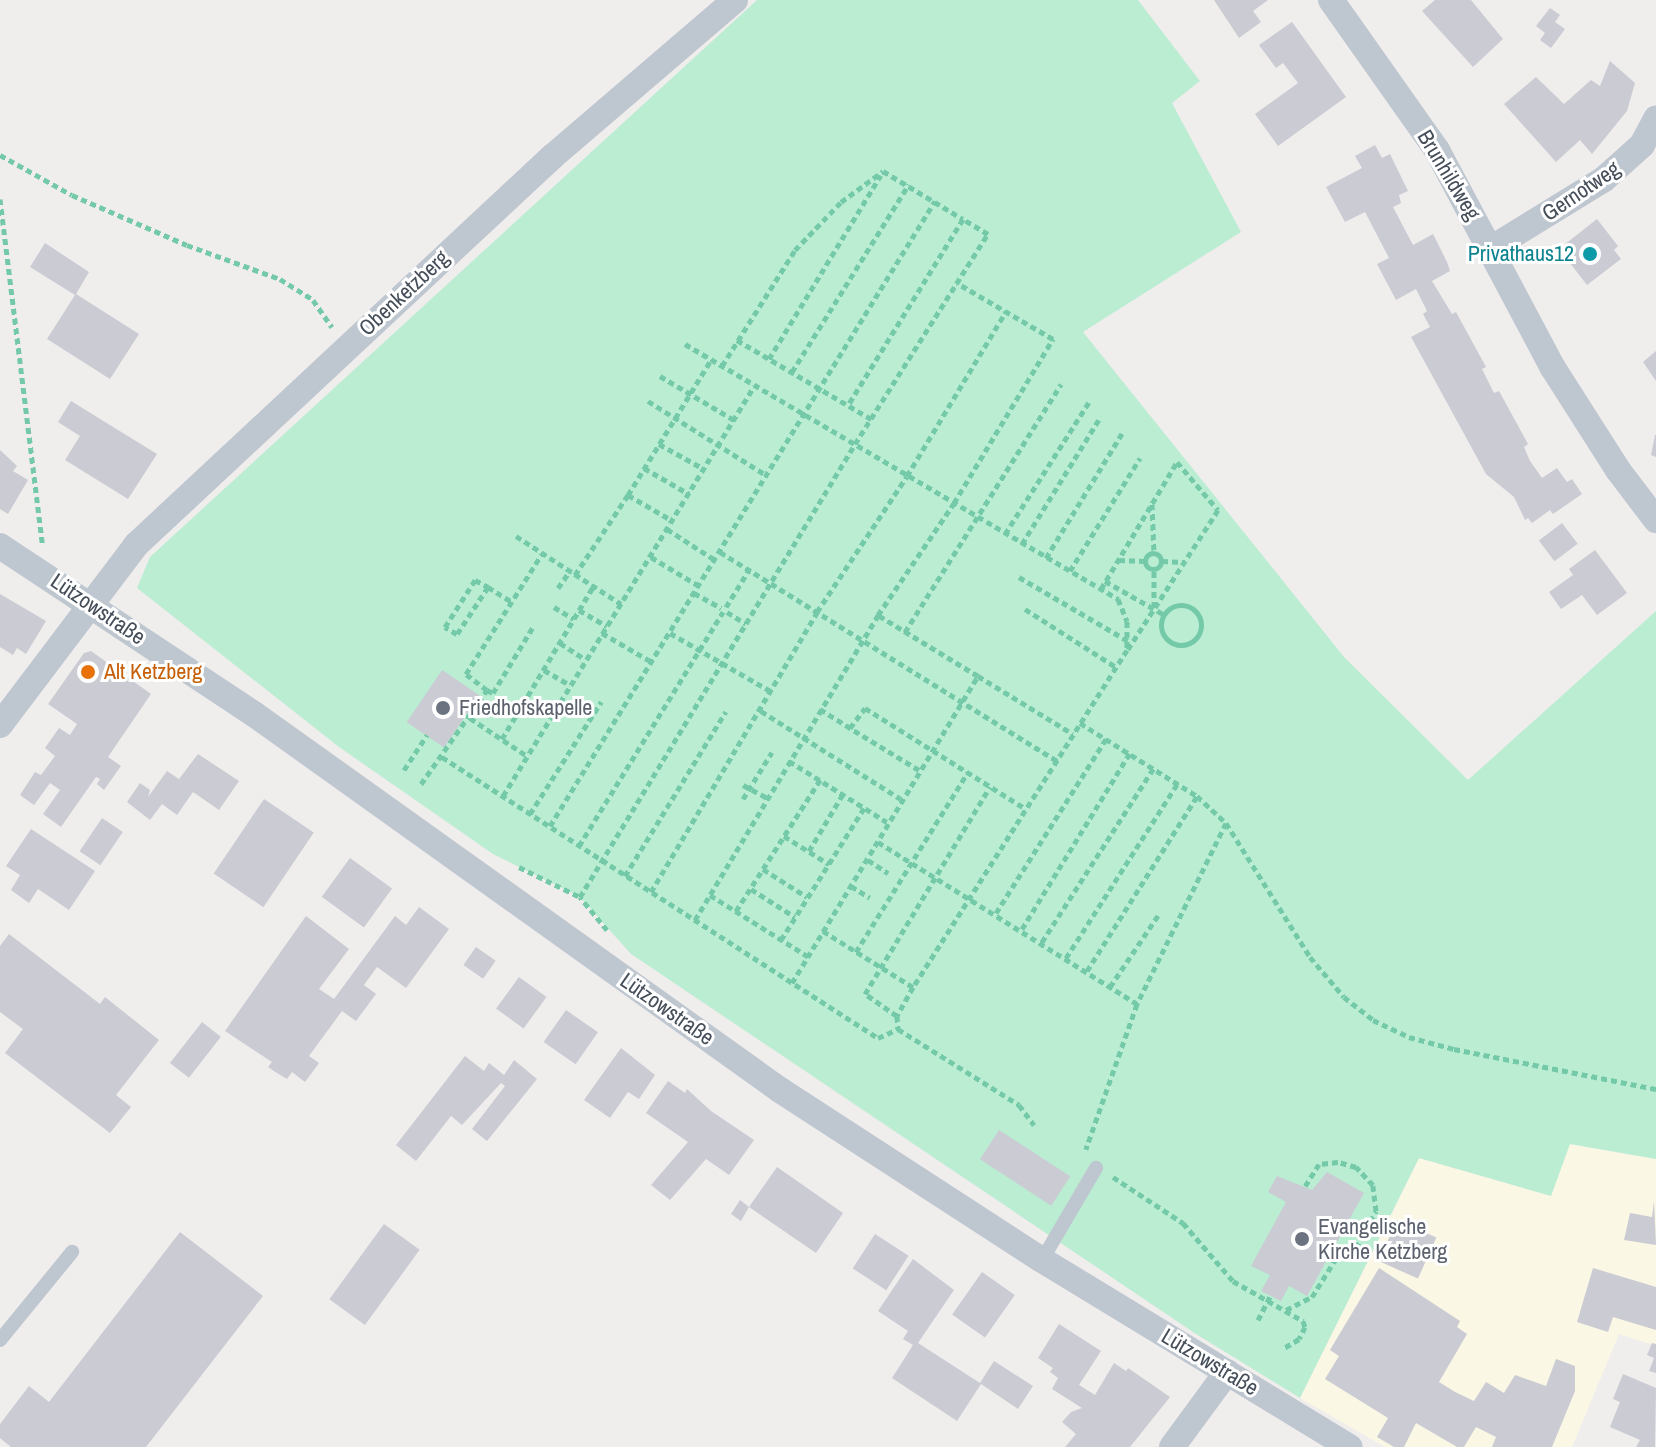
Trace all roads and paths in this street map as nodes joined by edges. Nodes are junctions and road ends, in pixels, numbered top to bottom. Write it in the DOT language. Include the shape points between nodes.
graph roads {
  1 [pos="735,0"];
  2 [pos="1331,0"];
  3 [pos="1656,119"];
  4 [pos="0,155"];
  5 [pos="883,171"];
  6 [pos="909,184"];
  7 [pos="0,199"];
  8 [pos="935,201"];
  9 [pos="963,219"];
  10 [pos="1492,248"];
  11 [pos="957,283"];
  12 [pos="1006,311"];
  13 [pos="737,340"];
  14 [pos="685,344"];
  15 [pos="346,348"];
  16 [pos="769,359"];
  17 [pos="711,360"];
  18 [pos="722,366"];
  19 [pos="792,372"];
  20 [pos="660,376"];
  21 [pos="1061,384"];
  22 [pos="754,386"];
  23 [pos="820,388"];
  24 [pos="690,394"];
  25 [pos="648,401"];
  26 [pos="1089,402"];
  27 [pos="848,405"];
  28 [pos="803,414"];
  29 [pos="1101,416"];
  30 [pos="676,419"];
  31 [pos="871,419"];
  32 [pos="734,420"];
  33 [pos="1123,432"];
  34 [pos="659,444"];
  35 [pos="855,444"];
  36 [pos="718,445"];
  37 [pos="1140,458"];
  38 [pos="644,468"];
  39 [pos="704,469"];
  40 [pos="766,475"];
  41 [pos="907,476"];
  42 [pos="689,494"];
  43 [pos="628,495"];
  44 [pos="954,503"];
  45 [pos="1152,503"];
  46 [pos="979,518"];
  47 [pos="1656,520"];
  48 [pos="673,521"];
  49 [pos="667,529"];
  50 [pos="1005,534"];
  51 [pos="516,536"];
  52 [pos="1022,544"];
  53 [pos="0,546"];
  54 [pos="720,552"];
  55 [pos="1154,553"];
  56 [pos="542,554"];
  57 [pos="651,557"];
  58 [pos="1046,558"];
  59 [pos="715,560"];
  60 [pos="1118,560"];
  61 [pos="1145,561"];
  62 [pos="1162,561"];
  63 [pos="1183,562"];
  64 [pos="36,567"];
  65 [pos="1154,569"];
  66 [pos="749,570"];
  67 [pos="1070,571"];
  68 [pos="572,573"];
  69 [pos="1019,577"];
  70 [pos="1105,581"];
  71 [pos="771,583"];
  72 [pos="699,586"];
  73 [pos="488,587"];
  74 [pos="593,587"];
  75 [pos="558,588"];
  76 [pos="1101,589"];
  77 [pos="1121,591"];
  78 [pos="694,593"];
  79 [pos="1118,599"];
  80 [pos="512,602"];
  81 [pos="90,603"];
  82 [pos="621,604"];
  83 [pos="554,607"];
  84 [pos="1025,609"];
  85 [pos="1154,609"];
  86 [pos="579,610"];
  87 [pos="724,610"];
  88 [pos="817,612"];
  89 [pos="1164,614"];
  90 [pos="878,615"];
  91 [pos="574,619"];
  92 [pos="746,624"];
  93 [pos="607,626"];
  94 [pos="533,627"];
  95 [pos="905,632"];
  96 [pos="602,633"];
  97 [pos="670,633"];
  98 [pos="862,641"];
  99 [pos="1128,641"];
  100 [pos="560,643"];
  101 [pos="699,648"];
  102 [pos="1127,650"];
  103 [pos="585,659"];
  104 [pos="724,661"];
  105 [pos="652,662"];
  106 [pos="1116,667"];
  107 [pos="544,670"];
  108 [pos="466,674"];
  109 [pos="978,676"];
  110 [pos="460,682"];
  111 [pos="570,685"];
  112 [pos="487,690"];
  113 [pos="772,692"];
  114 [pos="601,702"];
  115 [pos="961,703"];
  116 [pos="820,709"];
  117 [pos="726,711"];
  118 [pos="761,711"];
  119 [pos="470,718"];
  120 [pos="1080,723"];
  121 [pos="0,725"];
  122 [pos="850,728"];
  123 [pos="1073,734"];
  124 [pos="427,735"];
  125 [pos="804,735"];
  126 [pos="502,739"];
  127 [pos="1106,739"];
  128 [pos="932,750"];
  129 [pos="772,752"];
  130 [pos="1130,753"];
  131 [pos="527,756"];
  132 [pos="442,757"];
  133 [pos="789,761"];
  134 [pos="1057,761"];
  135 [pos="1153,769"];
  136 [pos="404,770"];
  137 [pos="919,770"];
  138 [pos="968,772"];
  139 [pos="820,780"];
  140 [pos="1178,783"];
  141 [pos="421,784"];
  142 [pos="746,786"];
  143 [pos="990,787"];
  144 [pos="843,794"];
  145 [pos="503,796"];
  146 [pos="1197,796"];
  147 [pos="767,798"];
  148 [pos="743,799"];
  149 [pos="901,799"];
  150 [pos="864,808"];
  151 [pos="1026,809"];
  152 [pos="530,814"];
  153 [pos="887,822"];
  154 [pos="1226,823"];
  155 [pos="550,826"];
  156 [pos="784,836"];
  157 [pos="878,842"];
  158 [pos="579,846"];
  159 [pos="809,851"];
  160 [pos="506,860"];
  161 [pos="868,860"];
  162 [pos="602,862"];
  163 [pos="911,862"];
  164 [pos="829,864"];
  165 [pos="763,869"];
  166 [pos="888,873"];
  167 [pos="625,876"];
  168 [pos="936,877"];
  169 [pos="851,886"];
  170 [pos="751,889"];
  171 [pos="651,892"];
  172 [pos="710,895"];
  173 [pos="580,897"];
  174 [pos="807,897"];
  175 [pos="971,897"];
  176 [pos="870,898"];
  177 [pos="736,911"];
  178 [pos="996,913"];
  179 [pos="1159,914"];
  180 [pos="795,917"];
  181 [pos="695,920"];
  182 [pos="1022,929"];
  183 [pos="823,931"];
  184 [pos="609,932"];
  185 [pos="781,940"];
  186 [pos="1042,942"];
  187 [pos="856,952"];
  188 [pos="809,957"];
  189 [pos="1066,958"];
  190 [pos="882,967"];
  191 [pos="1087,971"];
  192 [pos="792,983"];
  193 [pos="913,987"];
  194 [pos="1110,987"];
  195 [pos="1137,1004"];
  196 [pos="897,1016"];
  197 [pos="898,1029"];
  198 [pos="1656,1089"];
  199 [pos="1034,1125"];
  200 [pos="1084,1154"];
  201 [pos="1096,1168"];
  202 [pos="1305,1186"];
  203 [pos="72,1252"];
  204 [pos="1042,1260"];
  205 [pos="1270,1296"];
  206 [pos="1267,1303"];
  207 [pos="1285,1310"];
  208 [pos="1258,1320"];
  209 [pos="0,1340"];
  210 [pos="1284,1348"];
  211 [pos="1227,1372"];
  212 [pos="1172,1447"];
  213 [pos="1350,1447"];
  1 -- 15 [label="street, Obenketzberg" via="552,157"];
  2 -- 10 [label="street, Brunhildweg" via="1437,150"];
  3 -- 10 [label="street, Gernotweg" via="1642,145 1604,179"];
  4 -- 15 [label="path" via="72,195 280,279 313,300"];
  5 -- 6 [label="path"];
  5 -- 13 [label="path" via="841,202 795,250"];
  5 -- 16 [label="path"];
  6 -- 8 [label="path"];
  6 -- 19 [label="path"];
  7 -- 64 [label="path" via="44,536"];
  8 -- 9 [label="path"];
  8 -- 23 [label="path"];
  9 -- 11 [label="path" via="988,234"];
  9 -- 27 [label="path"];
  10 -- 47 [label="street, Brunhildweg" via="1553,368"];
  11 -- 12 [label="path"];
  11 -- 31 [label="path"];
  12 -- 41 [label="path"];
  12 -- 44 [label="path" via="1053,339"];
  13 -- 16 [label="path"];
  13 -- 18 [label="path"];
  14 -- 17 [label="path"];
  15 -- 81 [label="street, Obenketzberg" via="136,545"];
  16 -- 19 [label="path"];
  17 -- 18 [label="path"];
  17 -- 24 [label="path"];
  18 -- 22 [label="path"];
  19 -- 23 [label="path"];
  20 -- 24 [label="path"];
  21 -- 46 [label="path"];
  22 -- 28 [label="path"];
  22 -- 32 [label="path"];
  23 -- 27 [label="path"];
  23 -- 28 [label="path"];
  24 -- 30 [label="path"];
  24 -- 32 [label="path"];
  25 -- 30 [label="path"];
  26 -- 50 [label="path"];
  27 -- 31 [label="path"];
  28 -- 35 [label="path"];
  28 -- 40 [label="path"];
  29 -- 52 [label="path"];
  30 -- 34 [label="path"];
  30 -- 36 [label="path"];
  31 -- 35 [label="path"];
  32 -- 36 [label="path"];
  33 -- 58 [label="path"];
  34 -- 38 [label="path"];
  34 -- 39 [label="path"];
  35 -- 41 [label="path"];
  35 -- 71 [label="path"];
  36 -- 39 [label="path"];
  36 -- 40 [label="path"];
  37 -- 67 [label="path"];
  38 -- 42 [label="path"];
  38 -- 43 [label="path"];
  39 -- 42 [label="path"];
  40 -- 54 [label="path"];
  41 -- 44 [label="path"];
  41 -- 88 [label="path"];
  42 -- 48 [label="path"];
  43 -- 48 [label="path"];
  43 -- 68 [label="path"];
  44 -- 46 [label="path"];
  44 -- 90 [label="path"];
  45 -- 55 [label="path"];
  45 -- 60 [label="path"];
  45 -- 63 [label="path" via="1177,462 1218,510"];
  46 -- 50 [label="path"];
  46 -- 95 [label="path"];
  48 -- 49 [label="path"];
  49 -- 57 [label="path"];
  49 -- 59 [label="path"];
  50 -- 52 [label="path"];
  51 -- 56 [label="path"];
  52 -- 58 [label="path"];
  53 -- 64 [label="street, Lützowstraße"];
  54 -- 59 [label="path"];
  54 -- 66 [label="path"];
  55 -- 61 [label="path"];
  55 -- 62 [label="path"];
  56 -- 68 [label="path"];
  56 -- 80 [label="path"];
  57 -- 72 [label="path"];
  57 -- 82 [label="path"];
  58 -- 67 [label="path"];
  59 -- 72 [label="path"];
  60 -- 61 [label="path"];
  60 -- 70 [label="path"];
  61 -- 65 [label="path"];
  62 -- 63 [label="path"];
  62 -- 65 [label="path"];
  63 -- 85 [label="path"];
  64 -- 81 [label="street, Lützowstraße"];
  65 -- 85 [label="path"];
  66 -- 71 [label="path"];
  66 -- 87 [label="path"];
  67 -- 76 [label="path"];
  68 -- 74 [label="path"];
  68 -- 75 [label="path"];
  69 -- 99 [label="path"];
  70 -- 76 [label="path"];
  70 -- 77 [label="path"];
  71 -- 88 [label="path"];
  71 -- 92 [label="path"];
  72 -- 78 [label="path"];
  73 -- 73 [label="path" via="475,580 445,627 457,634"];
  73 -- 80 [label="path"];
  74 -- 82 [label="path"];
  74 -- 86 [label="path"];
  76 -- 79 [label="path"];
  77 -- 79 [label="path"];
  77 -- 85 [label="path"];
  78 -- 87 [label="path"];
  78 -- 97 [label="path"];
  79 -- 99 [label="path"];
  80 -- 108 [label="path"];
  81 -- 121 [label="street, Obenketzberg"];
  81 -- 204 [label="street, Lützowstraße" via="372,797 780,1090"];
  82 -- 93 [label="path"];
  83 -- 91 [label="path"];
  84 -- 106 [label="path"];
  85 -- 89 [label="path"];
  85 -- 102 [label="path"];
  86 -- 91 [label="path"];
  86 -- 93 [label="path"];
  87 -- 92 [label="path"];
  87 -- 101 [label="path"];
  88 -- 98 [label="path"];
  88 -- 113 [label="path"];
  89 -- 89 [label="path" via="1181,605 1194,610 1201,622 1198,635 1182,645 1170,642 1160,626"];
  90 -- 95 [label="path"];
  90 -- 98 [label="path"];
  91 -- 100 [label="path"];
  92 -- 104 [label="path"];
  93 -- 96 [label="path"];
  94 -- 112 [label="path" via="493,693"];
  95 -- 109 [label="path"];
  96 -- 103 [label="path"];
  96 -- 105 [label="path"];
  97 -- 101 [label="path"];
  97 -- 105 [label="path"];
  98 -- 115 [label="path"];
  98 -- 116 [label="path"];
  99 -- 102 [label="path"];
  100 -- 103 [label="path"];
  100 -- 107 [label="path"];
  101 -- 104 [label="path"];
  101 -- 158 [label="path"];
  102 -- 106 [label="path"];
  103 -- 111 [label="path"];
  104 -- 113 [label="path"];
  104 -- 162 [label="path"];
  105 -- 155 [label="path"];
  106 -- 120 [label="path"];
  107 -- 111 [label="path"];
  107 -- 126 [label="path"];
  108 -- 110 [label="path"];
  108 -- 112 [label="path"];
  109 -- 115 [label="path"];
  109 -- 123 [label="path"];
  111 -- 131 [label="path"];
  112 -- 119 [label="path"];
  113 -- 118 [label="path"];
  114 -- 152 [label="path"];
  115 -- 128 [label="path"];
  115 -- 134 [label="path"];
  116 -- 122 [label="path"];
  116 -- 125 [label="path"];
  117 -- 167 [label="path"];
  118 -- 125 [label="path"];
  118 -- 171 [label="path"];
  119 -- 126 [label="path"];
  119 -- 132 [label="path"];
  120 -- 123 [label="path"];
  120 -- 127 [label="path"];
  122 -- 128 [label="path" via="865,708"];
  122 -- 137 [label="path"];
  123 -- 134 [label="path"];
  124 -- 136 [label="path"];
  125 -- 133 [label="path"];
  125 -- 149 [label="path"];
  126 -- 131 [label="path"];
  127 -- 130 [label="path"];
  127 -- 178 [label="path"];
  128 -- 137 [label="path"];
  128 -- 138 [label="path"];
  129 -- 142 [label="path"];
  130 -- 135 [label="path"];
  130 -- 182 [label="path"];
  131 -- 145 [label="path"];
  132 -- 141 [label="path"];
  132 -- 145 [label="path"];
  133 -- 139 [label="path"];
  133 -- 147 [label="path"];
  134 -- 151 [label="path"];
  135 -- 140 [label="path"];
  135 -- 186 [label="path"];
  137 -- 149 [label="path"];
  138 -- 143 [label="path"];
  138 -- 163 [label="path"];
  139 -- 144 [label="path"];
  139 -- 156 [label="path"];
  140 -- 146 [label="path"];
  140 -- 189 [label="path"];
  142 -- 147 [label="path"];
  142 -- 148 [label="path"];
  143 -- 151 [label="path"];
  143 -- 168 [label="path"];
  144 -- 150 [label="path"];
  144 -- 159 [label="path"];
  145 -- 152 [label="path"];
  146 -- 154 [label="path"];
  146 -- 191 [label="path"];
  147 -- 172 [label="path"];
  149 -- 153 [label="path"];
  150 -- 153 [label="path"];
  150 -- 164 [label="path"];
  151 -- 175 [label="path"];
  152 -- 155 [label="path"];
  153 -- 157 [label="path"];
  154 -- 195 [label="path"];
  154 -- 198 [label="path" via="1310,957 1344,997 1373,1020 1454,1049"];
  155 -- 158 [label="path"];
  156 -- 159 [label="path"];
  156 -- 165 [label="path"];
  157 -- 161 [label="path"];
  157 -- 163 [label="path"];
  158 -- 162 [label="path"];
  159 -- 164 [label="path"];
  160 -- 173 [label="path"];
  161 -- 166 [label="path"];
  161 -- 169 [label="path"];
  162 -- 167 [label="path"];
  162 -- 173 [label="path"];
  163 -- 168 [label="path"];
  163 -- 187 [label="path"];
  164 -- 174 [label="path"];
  165 -- 170 [label="path"];
  165 -- 174 [label="path"];
  167 -- 171 [label="path"];
  168 -- 175 [label="path"];
  168 -- 190 [label="path"];
  169 -- 176 [label="path"];
  169 -- 183 [label="path"];
  170 -- 177 [label="path"];
  170 -- 180 [label="path"];
  171 -- 181 [label="path"];
  172 -- 177 [label="path"];
  172 -- 181 [label="path"];
  173 -- 184 [label="path"];
  174 -- 180 [label="path"];
  175 -- 178 [label="path"];
  175 -- 193 [label="path"];
  177 -- 185 [label="path"];
  178 -- 182 [label="path"];
  179 -- 194 [label="path"];
  180 -- 185 [label="path"];
  181 -- 192 [label="path"];
  182 -- 186 [label="path"];
  183 -- 187 [label="path"];
  183 -- 188 [label="path"];
  185 -- 188 [label="path"];
  186 -- 189 [label="path"];
  187 -- 190 [label="path"];
  188 -- 192 [label="path"];
  189 -- 191 [label="path"];
  190 -- 193 [label="path"];
  190 -- 196 [label="path" via="865,994"];
  191 -- 194 [label="path"];
  192 -- 197 [label="path" via="878,1038"];
  193 -- 196 [label="path"];
  194 -- 195 [label="path"];
  195 -- 200 [label="path"];
  196 -- 197 [label="path"];
  197 -- 199 [label="path" via="1019,1105"];
  201 -- 204 [label="lane"];
  201 -- 206 [label="path" via="1183,1223 1233,1281"];
  202 -- 207 [label="path" via="1319,1164 1356,1167 1373,1185 1376,1211 1356,1248 1335,1260 1312,1297"];
  203 -- 209 [label="lane"];
  204 -- 211 [label="street, Lützowstraße"];
  205 -- 206 [label="path"];
  206 -- 207 [label="path"];
  206 -- 208 [label="path"];
  207 -- 210 [label="path" via="1305,1327 1299,1339"];
  211 -- 212 [label="street"];
  211 -- 213 [label="street, Lützowstraße"];
}
